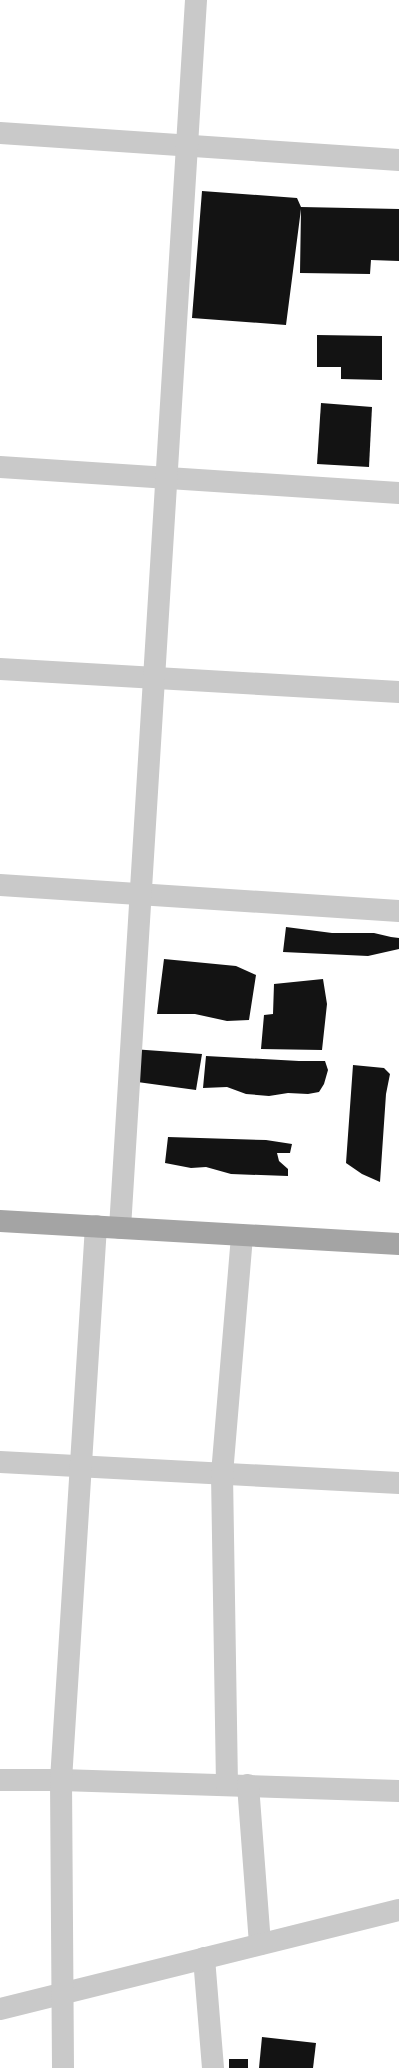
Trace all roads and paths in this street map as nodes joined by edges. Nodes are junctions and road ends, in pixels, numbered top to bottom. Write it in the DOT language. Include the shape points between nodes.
graph roads {
  1 [pos="196,0"];
  2 [pos="0,133"];
  3 [pos="187,146"];
  4 [pos="399,160"];
  5 [pos="0,467"];
  6 [pos="166,478"];
  7 [pos="399,493"];
  8 [pos="0,669"];
  9 [pos="154,678"];
  10 [pos="399,692"];
  11 [pos="0,885"];
  12 [pos="141,894"];
  13 [pos="399,911"];
  14 [pos="0,1221"];
  15 [pos="96,1226"];
  16 [pos="120,1228"];
  17 [pos="242,1236"];
  18 [pos="399,1244"];
  19 [pos="0,1462"];
  20 [pos="82,1466"];
  21 [pos="222,1474"];
  22 [pos="399,1483"];
  23 [pos="0,1780"];
  24 [pos="61,1780"];
  25 [pos="238,1785"];
  26 [pos="399,1791"];
  27 [pos="399,1910"];
  28 [pos="260,1944"];
  29 [pos="204,1958"];
  30 [pos="63,1993"];
  31 [pos="0,2009"];
  32 [pos="63,2068"];
  33 [pos="213,2068"];
  1 -- 3 [label="street"];
  2 -- 3 [label="street"];
  3 -- 4 [label="street"];
  3 -- 6 [label="street"];
  5 -- 6 [label="street"];
  6 -- 7 [label="street"];
  6 -- 9 [label="street"];
  8 -- 9 [label="street"];
  9 -- 10 [label="street"];
  9 -- 12 [label="street"];
  11 -- 12 [label="street"];
  12 -- 13 [label="street"];
  12 -- 16 [label="street"];
  14 -- 15 [label="main road"];
  15 -- 16 [label="main road"];
  15 -- 20 [label="street"];
  16 -- 17 [label="main road"];
  17 -- 18 [label="main road"];
  17 -- 21 [label="street"];
  19 -- 20 [label="street"];
  20 -- 21 [label="street"];
  20 -- 24 [label="street"];
  21 -- 22 [label="street"];
  21 -- 25 [label="street"];
  23 -- 24 [label="street"];
  24 -- 25 [label="street"];
  24 -- 30 [label="street"];
  25 -- 26 [label="street"];
  25 -- 28 [label="street"];
  27 -- 28 [label="street"];
  28 -- 29 [label="street"];
  29 -- 30 [label="street"];
  29 -- 33 [label="street"];
  30 -- 31 [label="street"];
  30 -- 32 [label="street"];
}
